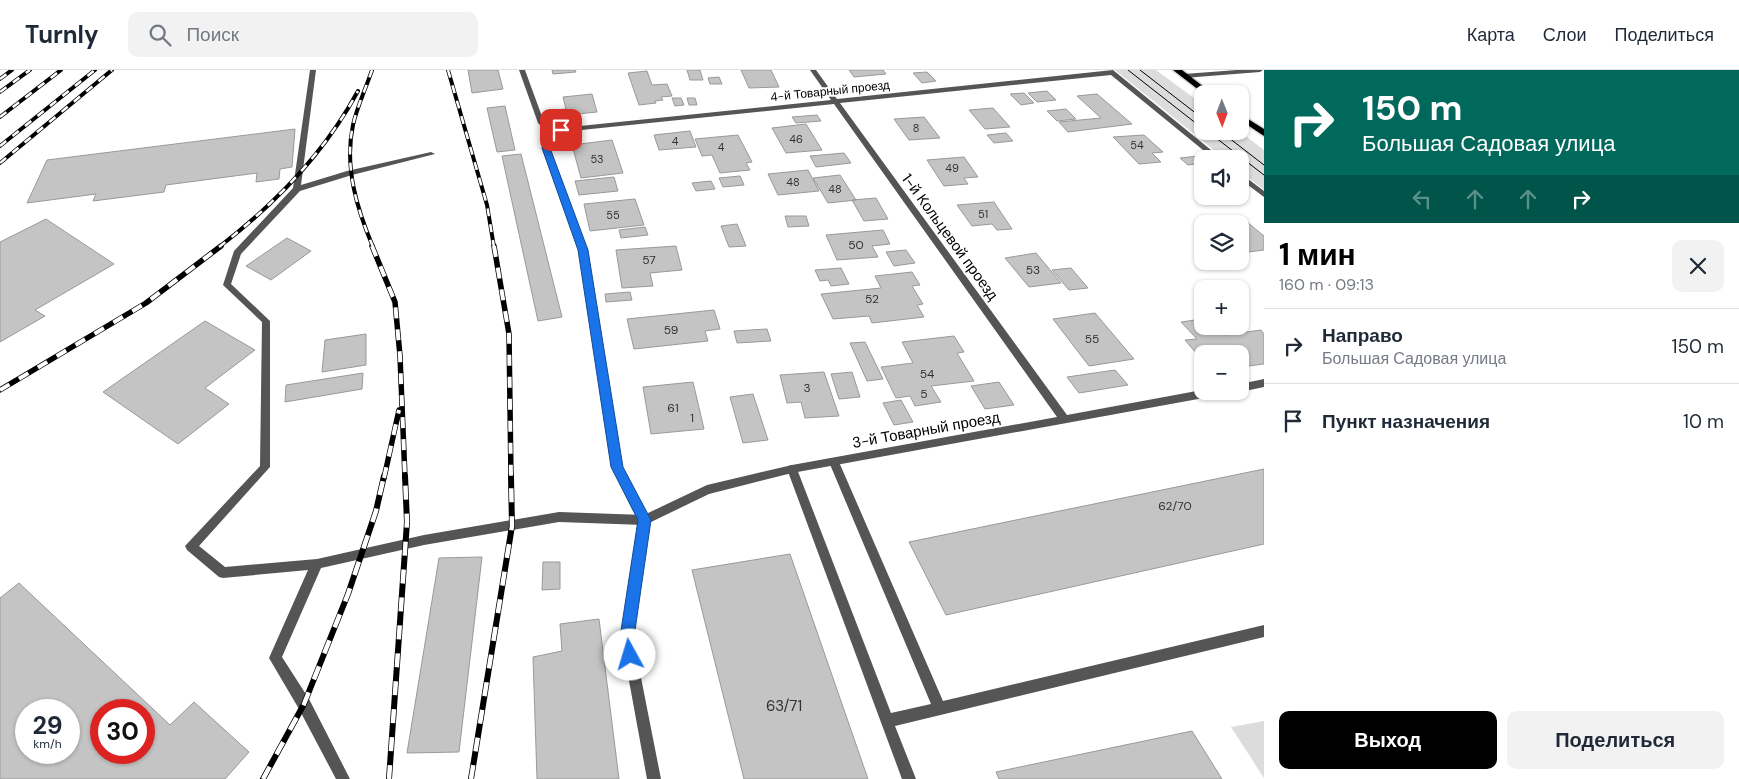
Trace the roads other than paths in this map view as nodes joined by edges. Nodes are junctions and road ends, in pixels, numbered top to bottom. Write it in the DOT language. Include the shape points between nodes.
graph roads {
  1 [pos="314,70"];
  2 [pos="522,70"];
  3 [pos="812,70"];
  4 [pos="1177,70"];
  5 [pos="1260,70"];
  6 [pos="1111,71"];
  7 [pos="1184,76"];
  8 [pos="1196,85"];
  9 [pos="835,102"];
  10 [pos="1249,123"];
  11 [pos="549,131"];
  12 [pos="1264,134"];
  13 [pos="1208,150"];
  14 [pos="431,154"];
  15 [pos="1249,182"];
  16 [pos="297,189"];
  17 [pos="1264,195"];
  18 [pos="1264,383"];
  19 [pos="1249,386"];
  20 [pos="1194,396"];
  21 [pos="1066,420"];
  22 [pos="834,462"];
  23 [pos="792,469"];
  24 [pos="644,520"];
  25 [pos="317,564"];
  26 [pos="1264,631"];
  27 [pos="939,708"];
  28 [pos="887,721"];
  29 [pos="342,779"];
  30 [pos="654,779"];
  31 [pos="909,779"];
  1 -- 16 [label="street"];
  2 -- 11 [label="street" via="541,123"];
  3 -- 9 [label="street, 1-й Кольцевой проезд"];
  4 -- 7 [label="main road"];
  5 -- 7 [label="street"];
  6 -- 9 [label="street, 4-й Товарный проезд"];
  6 -- 13 [label="street"];
  7 -- 8 [label="main road"];
  9 -- 11 [label="street, 4-й Товарный проезд"];
  9 -- 21 [label="street, 1-й Кольцевой проезд"];
  10 -- 12 [label="main road"];
  11 -- 24 [label="street" via="546,148 583,250 617,467"];
  14 -- 16 [label="street"];
  15 -- 17 [label="street"];
  16 -- 25 [label="street" via="237,253 227,286 266,321 265,468 191,546 223,573"];
  18 -- 19 [label="street"];
  20 -- 21 [label="street, 3-й Товарный проезд"];
  21 -- 22 [label="street, 3-й Товарный проезд"];
  22 -- 23 [label="street, 3-й Товарный проезд"];
  22 -- 27 [label="street"];
  23 -- 24 [label="street, 3-й Товарный проезд" via="707,490"];
  23 -- 28 [label="street"];
  24 -- 25 [label="street" via="560,517 424,540"];
  24 -- 30 [label="street" via="627,637"];
  25 -- 29 [label="street" via="275,658 304,704"];
  26 -- 27 [label="street"];
  27 -- 28 [label="street"];
  28 -- 31 [label="street"];
}
